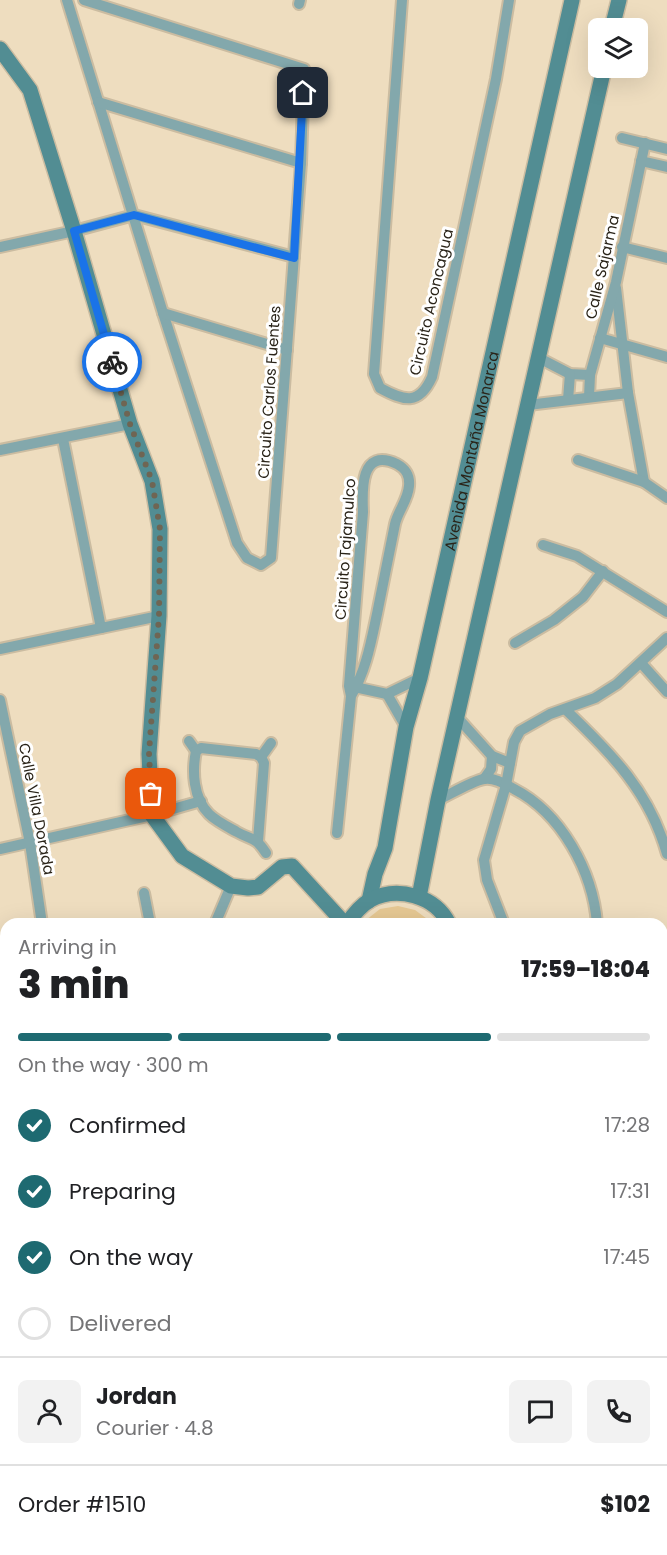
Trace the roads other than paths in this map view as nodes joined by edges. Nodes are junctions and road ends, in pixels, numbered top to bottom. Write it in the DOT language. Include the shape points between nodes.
graph roads {
  1 [pos="67,0"];
  2 [pos="84,0"];
  3 [pos="402,0"];
  4 [pos="509,0"];
  5 [pos="572,0"];
  6 [pos="619,0"];
  7 [pos="614,18"];
  8 [pos="0,50"];
  9 [pos="602,78"];
  10 [pos="98,102"];
  11 [pos="622,138"];
  12 [pos="645,144"];
  13 [pos="667,149"];
  14 [pos="641,161"];
  15 [pos="301,164"];
  16 [pos="667,167"];
  17 [pos="134,215"];
  18 [pos="74,231"];
  19 [pos="0,247"];
  20 [pos="622,247"];
  21 [pos="294,258"];
  22 [pos="667,258"];
  23 [pos="616,282"];
  24 [pos="163,313"];
  25 [pos="600,338"];
  26 [pos="624,345"];
  27 [pos="287,350"];
  28 [pos="667,357"];
  29 [pos="539,358"];
  30 [pos="570,374"];
  31 [pos="590,375"];
  32 [pos="628,393"];
  33 [pos="589,397"];
  34 [pos="568,400"];
  35 [pos="528,405"];
  36 [pos="130,424"];
  37 [pos="63,439"];
  38 [pos="0,450"];
  39 [pos="578,460"];
  40 [pos="644,482"];
  41 [pos="667,498"];
  42 [pos="543,546"];
  43 [pos="603,571"];
  44 [pos="667,612"];
  45 [pos="159,616"];
  46 [pos="101,628"];
  47 [pos="667,638"];
  48 [pos="515,643"];
  49 [pos="0,650"];
  50 [pos="641,663"];
  51 [pos="420,678"];
  52 [pos="352,690"];
  53 [pos="667,692"];
  54 [pos="387,694"];
  55 [pos="0,700"];
  56 [pos="566,710"];
  57 [pos="456,717"];
  58 [pos="406,727"];
  59 [pos="189,741"];
  60 [pos="271,743"];
  61 [pos="196,751"];
  62 [pos="492,756"];
  63 [pos="261,757"];
  64 [pos="510,762"];
  65 [pos="484,779"];
  66 [pos="506,785"];
  67 [pos="438,800"];
  68 [pos="201,801"];
  69 [pos="152,815"];
  70 [pos="336,833"];
  71 [pos="258,841"];
  72 [pos="30,843"];
  73 [pos="0,849"];
  74 [pos="266,853"];
  75 [pos="667,854"];
  76 [pos="231,886"];
  77 [pos="144,893"];
  78 [pos="419,897"];
  79 [pos="369,901"];
  80 [pos="41,918"];
  81 [pos="149,918"];
  82 [pos="218,918"];
  83 [pos="340,918"];
  84 [pos="351,918"];
  85 [pos="444,918"];
  86 [pos="502,918"];
  87 [pos="596,918"];
  1 -- 10 [label="street, Circuito Carlos Fuentes"];
  2 -- 15 [label="street, Circuito Carlos Fuentes" via="304,69"];
  3 -- 4 [label="street, Circuito Aconcagua" via="375,374 380,388 406,400 426,390 432,377 496,79"];
  5 -- 51 [label="main road, Avenida Montaña Monarca"];
  6 -- 7 [label="main road"];
  8 -- 18 [label="main road" via="30,90"];
  9 -- 29 [label="main road"];
  10 -- 15 [label="street"];
  10 -- 17 [label="street, Circuito Carlos Fuentes"];
  11 -- 12 [label="street"];
  12 -- 13 [label="street"];
  12 -- 14 [label="street, Calle Sajarma"];
  14 -- 16 [label="street"];
  14 -- 20 [label="street, Calle Sajarma"];
  15 -- 21 [label="street, Circuito Carlos Fuentes"];
  17 -- 18 [label="street"];
  17 -- 21 [label="street"];
  17 -- 24 [label="street, Circuito Carlos Fuentes"];
  18 -- 19 [label="street"];
  18 -- 36 [label="main road"];
  20 -- 22 [label="street"];
  20 -- 23 [label="street, Calle Sajarma"];
  21 -- 27 [label="street, Circuito Carlos Fuentes"];
  23 -- 25 [label="street, Calle Sajarma"];
  23 -- 26 [label="street"];
  24 -- 27 [label="street"];
  24 -- 27 [label="street, Circuito Carlos Fuentes" via="237,543 247,558 261,565 271,558"];
  25 -- 26 [label="street"];
  25 -- 31 [label="street, Calle Sajarma"];
  26 -- 28 [label="street"];
  26 -- 32 [label="street"];
  29 -- 30 [label="street"];
  29 -- 35 [label="main road"];
  30 -- 31 [label="street"];
  30 -- 34 [label="street"];
  31 -- 33 [label="street, Calle Sajarma"];
  32 -- 33 [label="street"];
  32 -- 40 [label="street"];
  33 -- 34 [label="street"];
  34 -- 35 [label="street"];
  35 -- 57 [label="main road"];
  36 -- 37 [label="street"];
  36 -- 45 [label="main road" via="152,481 160,529"];
  37 -- 38 [label="street"];
  37 -- 46 [label="street"];
  39 -- 40 [label="street"];
  40 -- 41 [label="street"];
  42 -- 43 [label="street" via="577,556"];
  43 -- 44 [label="street"];
  43 -- 48 [label="street" via="583,597"];
  45 -- 46 [label="street"];
  45 -- 69 [label="main road" via="149,753"];
  46 -- 49 [label="street"];
  47 -- 50 [label="street"];
  50 -- 53 [label="street"];
  50 -- 56 [label="street" via="595,698"];
  51 -- 54 [label="street"];
  51 -- 58 [label="main road, Avenida Montaña Monarca"];
  52 -- 52 [label="street, Circuito Tajamulco" via="367,660 396,520 410,484 403,467 384,460 374,462 366,470 362,486"];
  52 -- 54 [label="street"];
  52 -- 70 [label="street, Circuito Tajamulco"];
  54 -- 58 [label="street"];
  55 -- 72 [label="street, Calle Villa Dorada"];
  56 -- 64 [label="street" via="520,730"];
  56 -- 75 [label="street" via="639,789 661,831"];
  57 -- 62 [label="street"];
  57 -- 67 [label="main road"];
  58 -- 79 [label="main road, Avenida Montaña Monarca" via="385,848"];
  59 -- 61 [label="street"];
  60 -- 63 [label="street"];
  61 -- 63 [label="street" via="201,748 256,753"];
  61 -- 68 [label="street" via="193,777"];
  62 -- 64 [label="street"];
  62 -- 65 [label="street" via="491,769"];
  63 -- 71 [label="street" via="264,763"];
  64 -- 66 [label="street"];
  65 -- 66 [label="street"];
  65 -- 67 [label="street"];
  66 -- 86 [label="street" via="484,860"];
  66 -- 87 [label="street" via="530,797 554,819 588,882"];
  67 -- 78 [label="main road"];
  68 -- 69 [label="street"];
  68 -- 71 [label="street" via="209,813"];
  69 -- 72 [label="street"];
  69 -- 76 [label="main road" via="182,856"];
  71 -- 74 [label="street"];
  72 -- 73 [label="street"];
  72 -- 80 [label="street, Calle Villa Dorada"];
  76 -- 82 [label="street"];
  76 -- 83 [label="main road" via="258,887 282,867 292,866"];
  77 -- 81 [label="street"];
  78 -- 79 [label="main road" via="402,893"];
  78 -- 85 [label="main road" via="435,906"];
  79 -- 84 [label="main road"];
}
